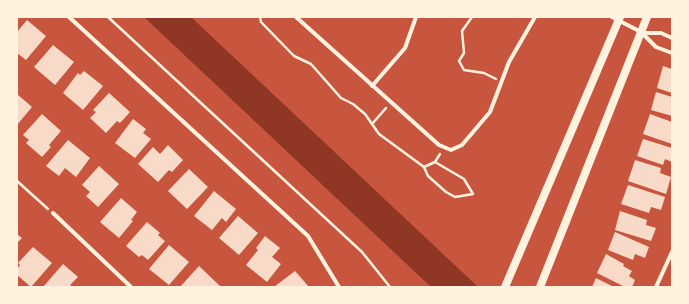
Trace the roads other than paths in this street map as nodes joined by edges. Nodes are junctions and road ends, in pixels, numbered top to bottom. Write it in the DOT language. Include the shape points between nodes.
graph roads {
  1 [pos="69,17"];
  2 [pos="296,17"];
  3 [pos="416,17"];
  4 [pos="535,17"];
  5 [pos="647,17"];
  6 [pos="617,18"];
  7 [pos="641,32"];
  8 [pos="672,38"];
  9 [pos="672,53"];
  10 [pos="372,86"];
  11 [pos="53,213"];
  12 [pos="672,252"];
  13 [pos="130,287"];
  14 [pos="339,287"];
  15 [pos="505,287"];
  16 [pos="540,287"];
  17 [pos="656,287"];
  1 -- 14 [label="street" via="308,236"];
  2 -- 10 [label="street"];
  3 -- 10 [label="street" via="405,48"];
  4 -- 10 [label="street" via="509,62 490,112 462,145 451,150 439,145"];
  5 -- 7 [label="main road"];
  6 -- 7 [label="street"];
  6 -- 15 [label="main road"];
  7 -- 8 [label="street" via="661,33"];
  7 -- 9 [label="street" via="656,47"];
  7 -- 16 [label="main road"];
  11 -- 13 [label="street"];
  12 -- 17 [label="street"];
}
